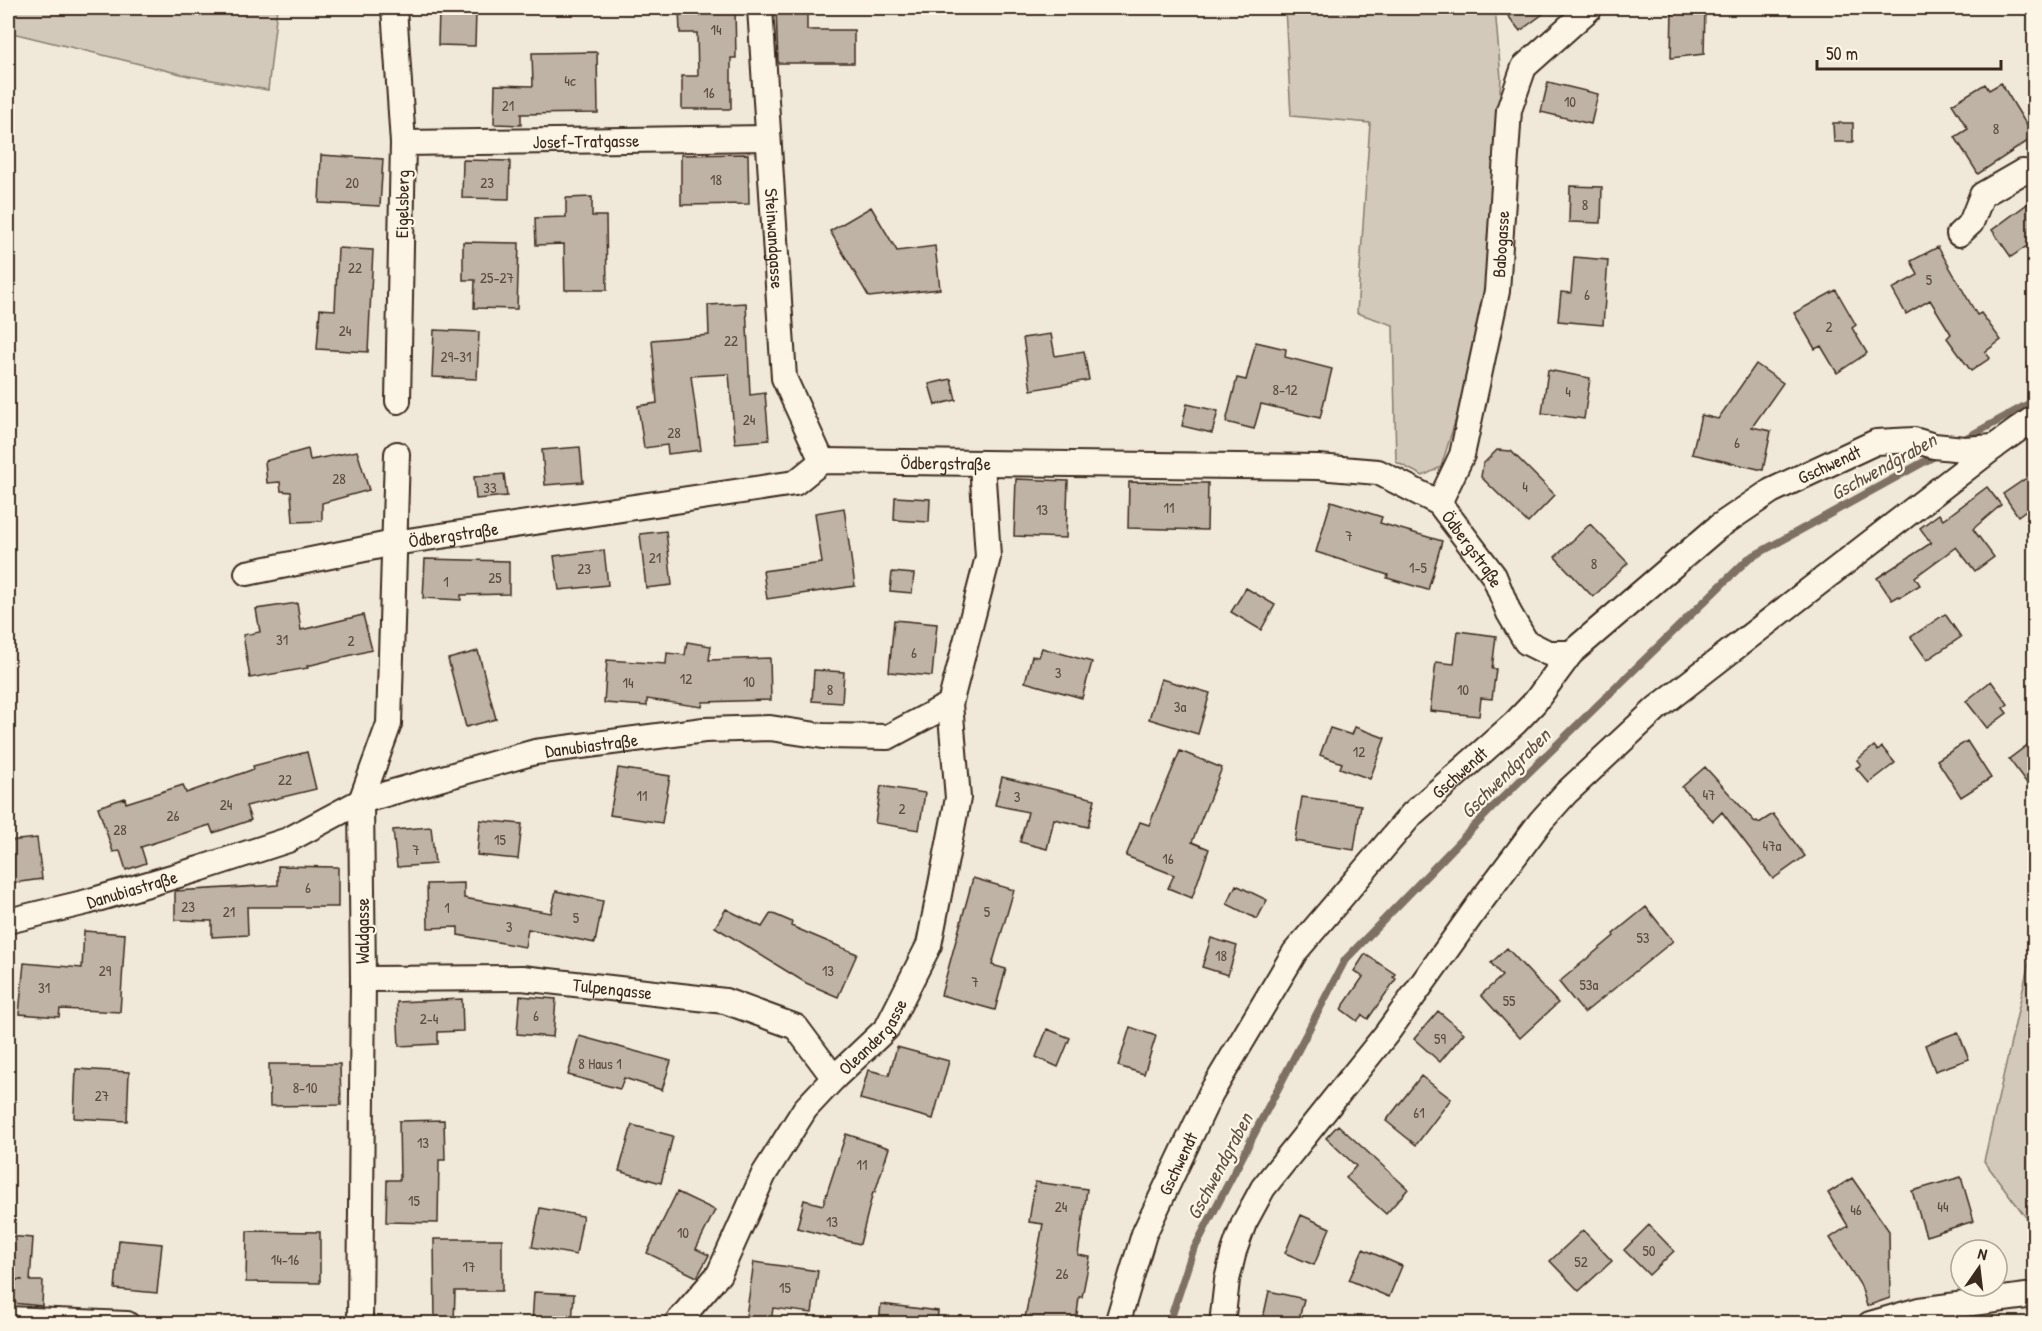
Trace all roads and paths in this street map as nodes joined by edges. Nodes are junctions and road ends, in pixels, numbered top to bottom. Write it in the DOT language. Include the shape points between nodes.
graph roads {
  1 [pos="394,8"];
  2 [pos="760,8"];
  3 [pos="1590,8"];
  4 [pos="768,138"];
  5 [pos="403,144"];
  6 [pos="2034,173"];
  7 [pos="1959,234"];
  8 [pos="398,401"];
  9 [pos="2034,418"];
  10 [pos="1994,447"];
  11 [pos="397,454"];
  12 [pos="822,461"];
  13 [pos="982,464"];
  14 [pos="1439,503"];
  15 [pos="394,543"];
  16 [pos="247,573"];
  17 [pos="1571,653"];
  18 [pos="950,704"];
  19 [pos="361,801"];
  20 [pos="8,921"];
  21 [pos="363,979"];
  22 [pos="834,1078"];
  23 [pos="2034,1295"];
  24 [pos="8,1319"];
  25 [pos="128,1323"];
  26 [pos="360,1323"];
  27 [pos="676,1323"];
  28 [pos="1117,1323"];
  29 [pos="1222,1323"];
  30 [pos="1870,1323"];
  1 -- 5 [label="street, Eigelsberg"];
  2 -- 4 [label="street, Steinwandgasse"];
  3 -- 14 [label="street, Babogasse" via="1524,67 1509,110 1497,291 1462,455"];
  4 -- 5 [label="street, Josef-Tratgasse"];
  4 -- 12 [label="street, Steinwandgasse" via="784,378"];
  5 -- 8 [label="street, Eigelsberg"];
  6 -- 7 [label="street" via="2022,172 1982,195 1971,223"];
  9 -- 10 [label="street"];
  10 -- 17 [label="street, Gschwendt" via="1934,447 1914,440 1876,442 1771,491 1718,527"];
  10 -- 29 [label="street" via="1657,708 1596,763 1548,814 1387,1033 1263,1188 1234,1251"];
  11 -- 15 [label="street"];
  12 -- 13 [label="street, Ödbergstraße"];
  12 -- 15 [label="street, Ödbergstraße" via="795,483"];
  13 -- 14 [label="street, Ödbergstraße" via="1318,467 1368,471 1378,472"];
  13 -- 18 [label="street" via="988,557"];
  14 -- 17 [label="street, Ödbergstraße" via="1494,576 1526,642 1548,653"];
  15 -- 16 [label="street, Ödbergstraße"];
  15 -- 19 [label="street, Waldgasse" via="389,724"];
  17 -- 28 [label="street, Gschwendt" via="1515,723 1412,814 1295,952 1211,1093 1144,1234"];
  18 -- 19 [label="street, Danubiastraße" via="888,737 823,736 770,728 704,730 535,752"];
  18 -- 22 [label="street, Oleandergasse" via="958,798 929,945 887,1028"];
  19 -- 20 [label="street, Danubiastraße" via="288,840 87,902"];
  19 -- 21 [label="street, Waldgasse"];
  21 -- 22 [label="street, Tulpengasse" via="522,978 725,1001 796,1027"];
  21 -- 26 [label="street, Waldgasse"];
  22 -- 27 [label="street, Oleandergasse" via="805,1109 764,1174 719,1274"];
  23 -- 30 [label="street" via="1919,1310"];
  24 -- 25 [label="street"];
}
